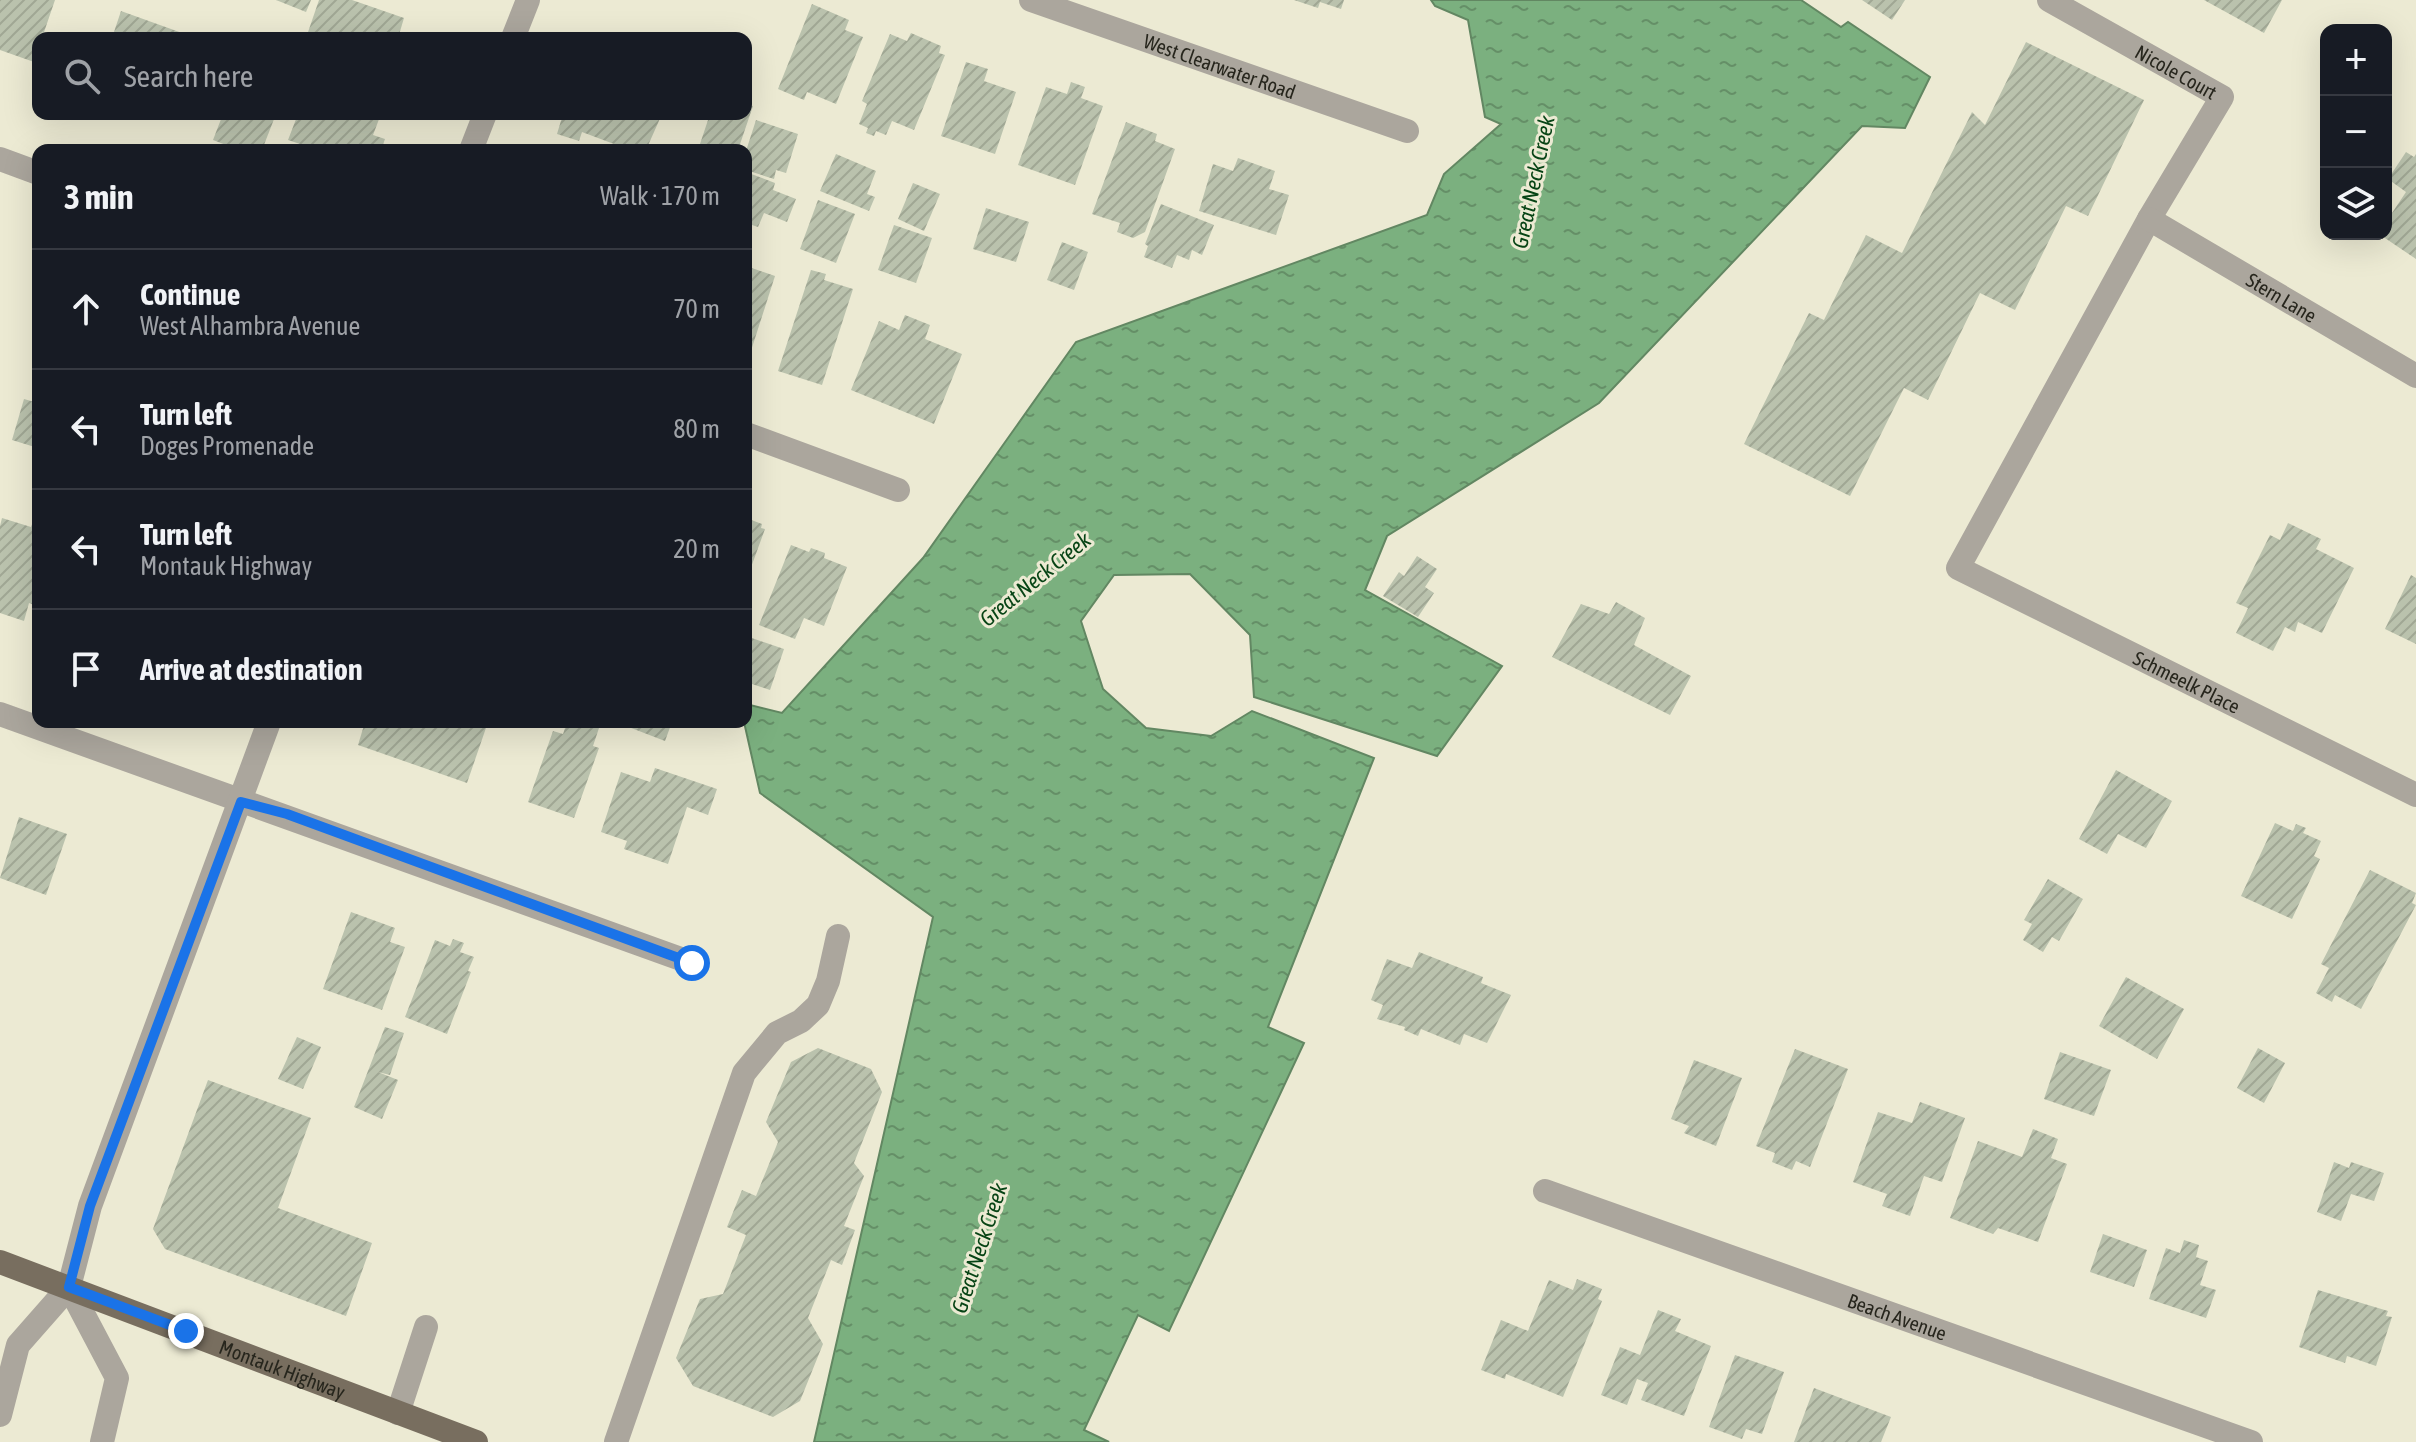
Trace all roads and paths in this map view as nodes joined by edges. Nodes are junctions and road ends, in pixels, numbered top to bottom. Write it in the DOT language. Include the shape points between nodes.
graph roads {
  1 [pos="528,0"];
  2 [pos="1031,0"];
  3 [pos="2049,0"];
  4 [pos="515,32"];
  5 [pos="483,120"];
  6 [pos="1407,131"];
  7 [pos="473,144"];
  8 [pos="0,159"];
  9 [pos="32,171"];
  10 [pos="2149,219"];
  11 [pos="2416,376"];
  12 [pos="752,436"];
  13 [pos="898,490"];
  14 [pos="0,714"];
  15 [pos="32,726"];
  16 [pos="38,728"];
  17 [pos="267,728"];
  18 [pos="2416,795"];
  19 [pos="241,802"];
  20 [pos="838,936"];
  21 [pos="692,963"];
  22 [pos="1545,1191"];
  23 [pos="0,1262"];
  24 [pos="69,1287"];
  25 [pos="426,1327"];
  26 [pos="398,1413"];
  27 [pos="0,1415"];
  28 [pos="102,1442"];
  29 [pos="476,1442"];
  30 [pos="616,1442"];
  31 [pos="2251,1442"];
  1 -- 4 [label="street"];
  2 -- 6 [label="street, West Clearwater Road"];
  3 -- 10 [label="street, Nicole Court" via="2222,97"];
  5 -- 7 [label="street"];
  8 -- 9 [label="street"];
  10 -- 11 [label="street, Stern Lane"];
  10 -- 18 [label="street, Schmeelk Place" via="1958,568"];
  12 -- 13 [label="street"];
  14 -- 15 [label="street"];
  16 -- 19 [label="street"];
  17 -- 19 [label="street"];
  19 -- 21 [label="street" via="287,814"];
  19 -- 24 [label="street" via="90,1206"];
  20 -- 30 [label="street" via="818,1005 777,1033 744,1073"];
  22 -- 31 [label="street, Beach Avenue"];
  23 -- 24 [label="main road, Montauk Highway"];
  24 -- 26 [label="main road, Montauk Highway"];
  24 -- 27 [label="street" via="18,1345"];
  24 -- 28 [label="street" via="117,1378"];
  25 -- 26 [label="street"];
  26 -- 29 [label="main road, Montauk Highway"];
}
